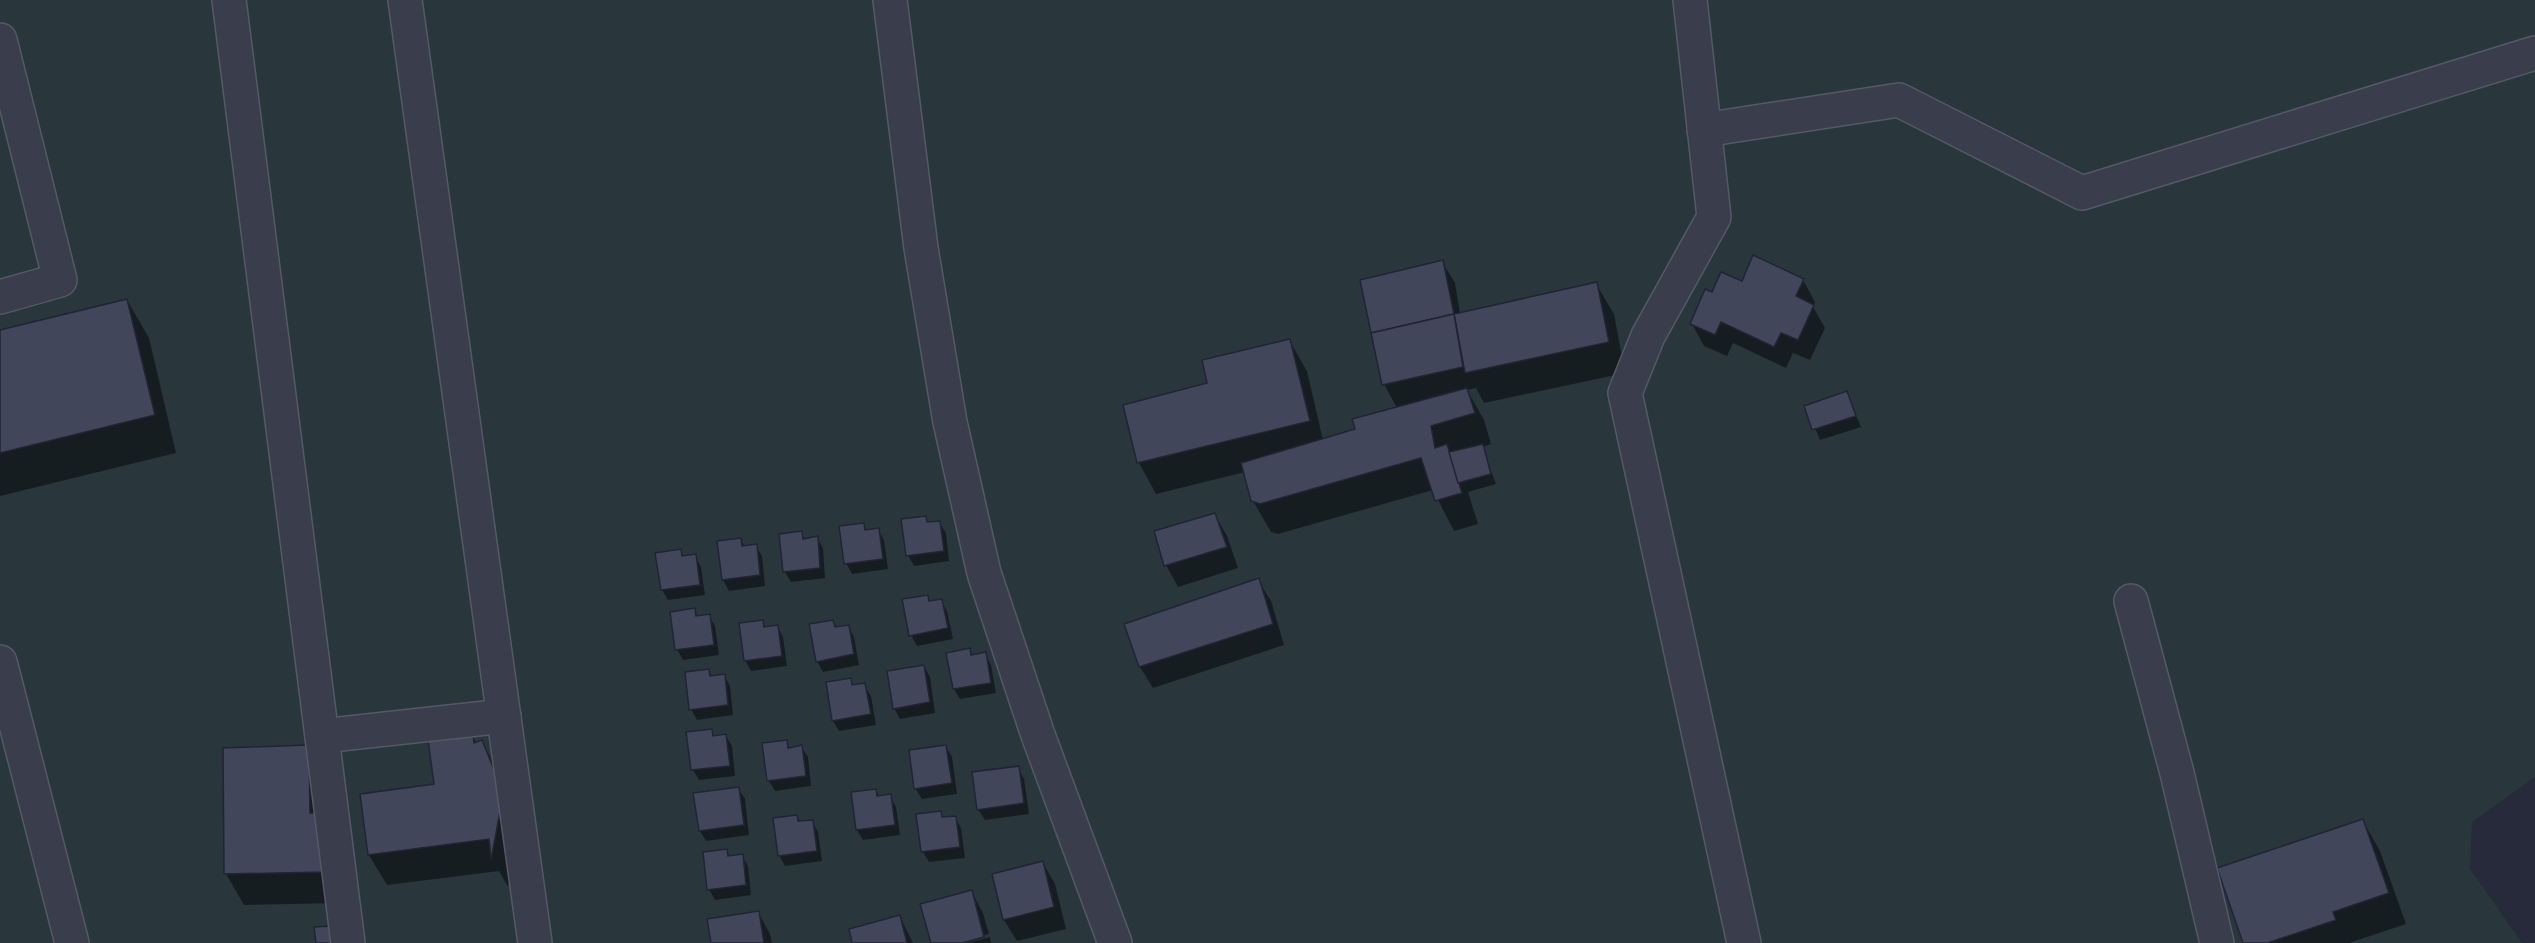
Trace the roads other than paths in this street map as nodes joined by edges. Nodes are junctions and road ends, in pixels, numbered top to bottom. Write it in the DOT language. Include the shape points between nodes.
graph roads {
  1 [pos="229,0"];
  2 [pos="405,0"];
  3 [pos="890,0"];
  4 [pos="1690,0"];
  5 [pos="0,40"];
  6 [pos="2535,53"];
  7 [pos="1704,130"];
  8 [pos="0,297"];
  9 [pos="2131,600"];
  10 [pos="0,662"];
  11 [pos="504,716"];
  12 [pos="322,736"];
  13 [pos="72,943"];
  14 [pos="348,943"];
  15 [pos="535,943"];
  16 [pos="1115,943"];
  17 [pos="1744,943"];
  18 [pos="2217,943"];
  1 -- 12 [label="lane"];
  2 -- 11 [label="lane"];
  3 -- 16 [label="lane" via="921,248 950,422 984,573 1038,735"];
  4 -- 7 [label="lane"];
  5 -- 8 [label="lane" via="60,280"];
  6 -- 7 [label="lane" via="2082,193 1899,100"];
  7 -- 17 [label="lane" via="1714,217 1648,336 1625,393"];
  9 -- 18 [label="lane"];
  10 -- 13 [label="lane"];
  11 -- 12 [label="lane"];
  11 -- 15 [label="lane"];
  12 -- 14 [label="lane"];
}
